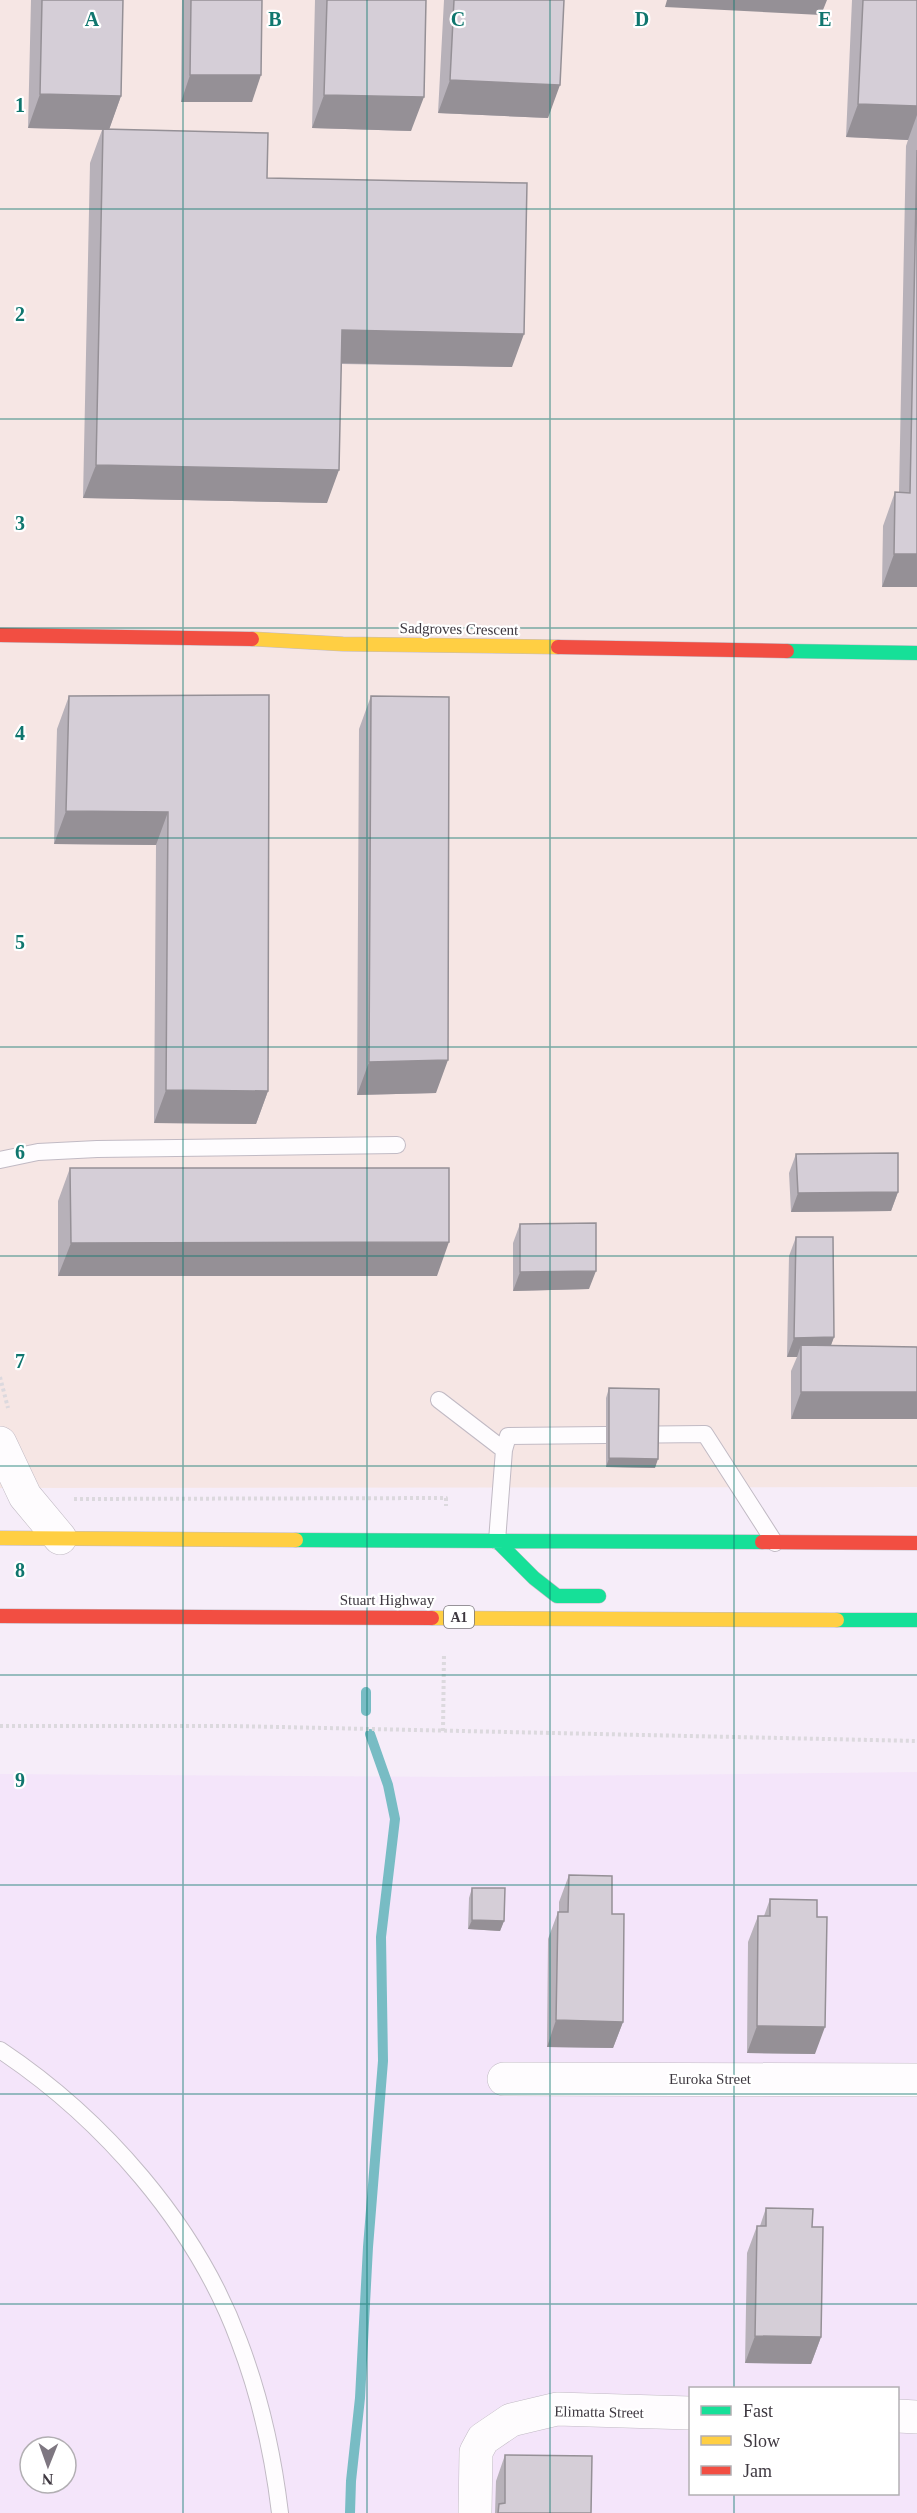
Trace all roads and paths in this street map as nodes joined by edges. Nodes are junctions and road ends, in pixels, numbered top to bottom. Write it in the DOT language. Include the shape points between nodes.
graph roads {
  1 [pos="0,635"];
  2 [pos="917,653"];
  3 [pos="397,1144"];
  4 [pos="0,1160"];
  5 [pos="439,1400"];
  6 [pos="0,1443"];
  7 [pos="504,1450"];
  8 [pos="0,1538"];
  9 [pos="60,1538"];
  10 [pos="497,1541"];
  11 [pos="775,1543"];
  12 [pos="917,1543"];
  13 [pos="616,1596"];
  14 [pos="366,1604"];
  15 [pos="764,1605"];
  16 [pos="0,1616"];
  17 [pos="395,1616"];
  18 [pos="804,1618"];
  19 [pos="917,1620"];
  20 [pos="0,1726"];
  21 [pos="917,1741"];
  22 [pos="0,2050"];
  23 [pos="504,2079"];
  24 [pos="917,2080"];
  25 [pos="689,2413"];
  26 [pos="899,2416"];
  27 [pos="917,2417"];
  28 [pos="280,2513"];
  29 [pos="475,2513"];
  1 -- 2 [label="main road, Sadgroves Crescent"];
  3 -- 4 [label="lane" via="97,1149 38,1152"];
  5 -- 7 [label="lane"];
  6 -- 9 [label="street" via="25,1496"];
  7 -- 10 [label="lane"];
  7 -- 11 [label="lane" via="508,1436 705,1434"];
  8 -- 9 [label="main road"];
  9 -- 10 [label="main road"];
  10 -- 11 [label="main road"];
  10 -- 13 [label="main road" via="558,1596"];
  11 -- 12 [label="main road"];
  14 -- 17 [label="main road"];
  15 -- 18 [label="main road"];
  16 -- 17 [label="main road, Stuart Highway / A1"];
  17 -- 18 [label="main road, Stuart Highway / A1"];
  18 -- 19 [label="main road, Stuart Highway / A1"];
  20 -- 21 [label="path" via="234,1726"];
  22 -- 28 [label="lane" via="79,2110 117,2150 163,2204 208,2273 239,2340 257,2397 273,2459"];
  23 -- 24 [label="street, Euroka Street"];
  25 -- 29 [label="street, Elimatta Street" via="556,2409 511,2420 483,2439 476,2452"];
  26 -- 27 [label="street"];
}
